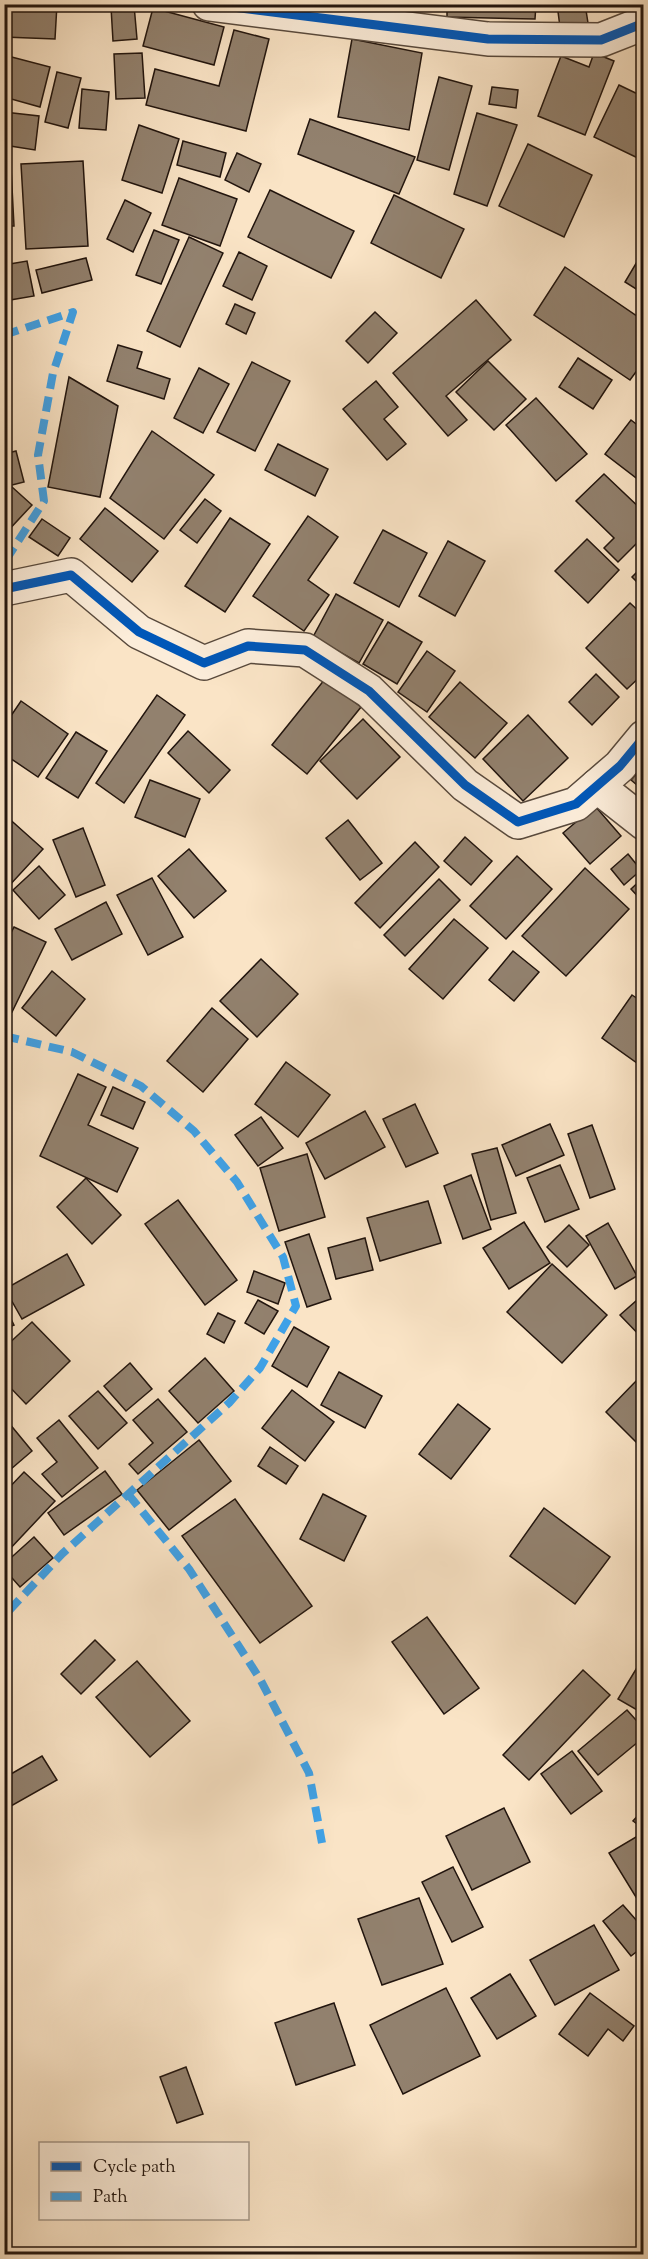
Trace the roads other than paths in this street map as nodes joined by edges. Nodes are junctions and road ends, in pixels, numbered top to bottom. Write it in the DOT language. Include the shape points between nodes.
graph roads {
  1 [pos="209,4"];
  2 [pos="644,23"];
  3 [pos="4,589"];
  4 [pos="644,737"];
  5 [pos="597,786"];
  6 [pos="644,823"];
  1 -- 2 [label="street" via="488,39 601,40"];
  3 -- 5 [label="street" via="71,575 139,632 204,663 248,646 305,650 369,691 465,785 518,822 576,804"];
  4 -- 5 [label="street"];
  5 -- 6 [label="street"];
}
